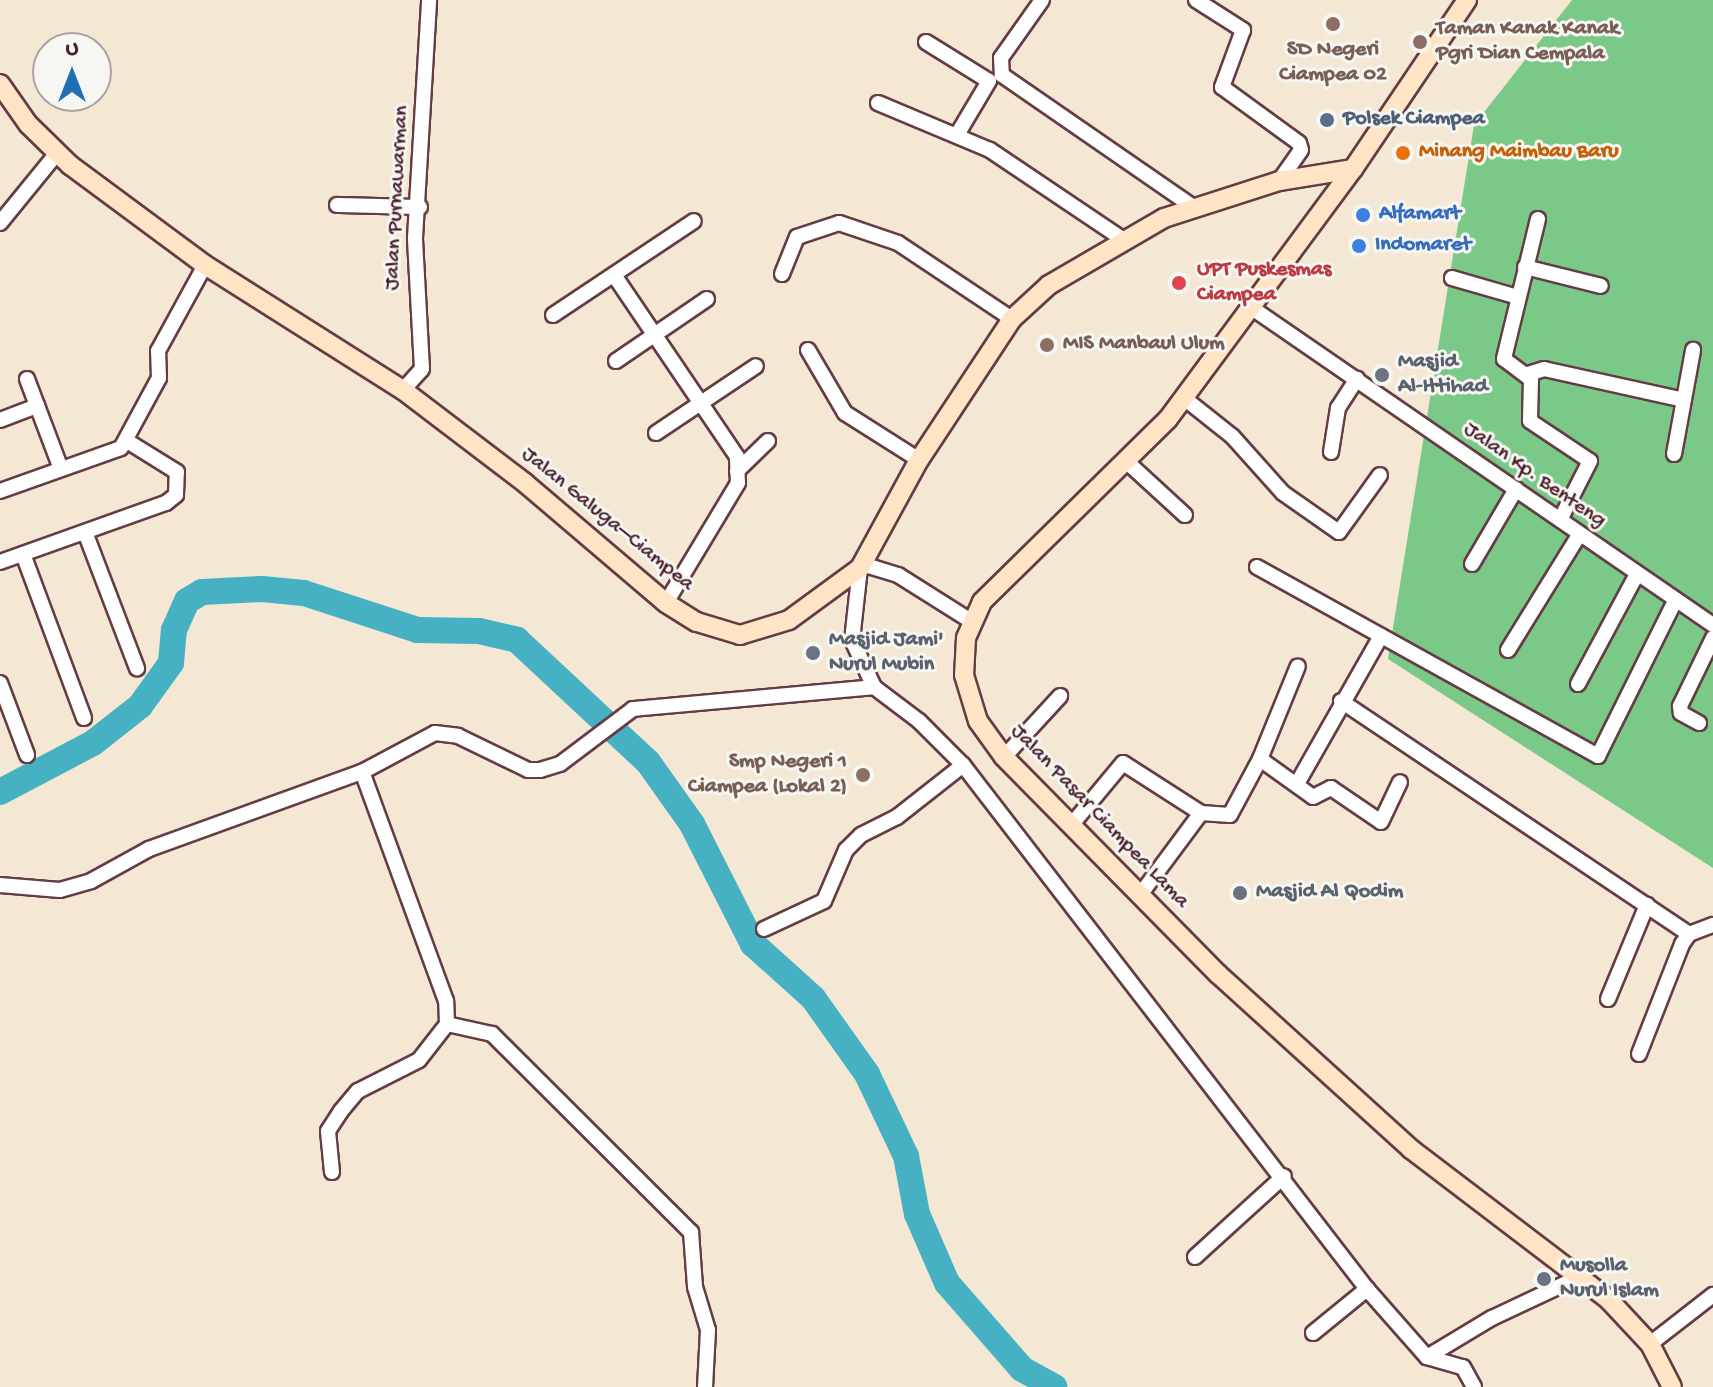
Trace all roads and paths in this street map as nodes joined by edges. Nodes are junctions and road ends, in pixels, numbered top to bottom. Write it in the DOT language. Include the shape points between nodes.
graph roads {
  1 [pos="429,0"];
  2 [pos="1042,0"];
  3 [pos="1196,0"];
  4 [pos="1467,0"];
  5 [pos="926,42"];
  6 [pos="0,84"];
  7 [pos="878,103"];
  8 [pos="957,135"];
  9 [pos="57,153"];
  10 [pos="1353,169"];
  11 [pos="1279,181"];
  12 [pos="337,205"];
  13 [pos="420,207"];
  14 [pos="1193,207"];
  15 [pos="1538,219"];
  16 [pos="694,221"];
  17 [pos="0,223"];
  18 [pos="1124,240"];
  19 [pos="205,265"];
  20 [pos="1525,267"];
  21 [pos="782,274"];
  22 [pos="614,275"];
  23 [pos="1452,278"];
  24 [pos="1601,286"];
  25 [pos="1518,297"];
  26 [pos="707,299"];
  27 [pos="1252,308"];
  28 [pos="553,315"];
  29 [pos="1012,319"];
  30 [pos="654,334"];
  31 [pos="808,350"];
  32 [pos="1693,350"];
  33 [pos="616,361"];
  34 [pos="756,366"];
  35 [pos="1528,374"];
  36 [pos="27,379"];
  37 [pos="1357,379"];
  38 [pos="403,390"];
  39 [pos="1184,398"];
  40 [pos="1684,400"];
  41 [pos="700,402"];
  42 [pos="37,406"];
  43 [pos="0,420"];
  44 [pos="656,433"];
  45 [pos="127,441"];
  46 [pos="768,441"];
  47 [pos="1331,452"];
  48 [pos="1674,454"];
  49 [pos="919,460"];
  50 [pos="1126,461"];
  51 [pos="61,469"];
  52 [pos="737,471"];
  53 [pos="1380,475"];
  54 [pos="1516,489"];
  55 [pos="0,491"];
  56 [pos="1185,515"];
  57 [pos="1560,520"];
  58 [pos="85,532"];
  59 [pos="1579,535"];
  60 [pos="23,554"];
  61 [pos="0,562"];
  62 [pos="1472,564"];
  63 [pos="861,566"];
  64 [pos="1257,567"];
  65 [pos="1637,574"];
  66 [pos="1675,601"];
  67 [pos="666,603"];
  68 [pos="971,621"];
  69 [pos="1713,625"];
  70 [pos="1381,636"];
  71 [pos="1713,638"];
  72 [pos="1508,650"];
  73 [pos="1298,666"];
  74 [pos="137,668"];
  75 [pos="0,683"];
  76 [pos="1578,684"];
  77 [pos="874,687"];
  78 [pos="1060,696"];
  79 [pos="1341,701"];
  80 [pos="84,718"];
  81 [pos="1699,723"];
  82 [pos="27,755"];
  83 [pos="1004,757"];
  84 [pos="1260,759"];
  85 [pos="963,765"];
  86 [pos="362,772"];
  87 [pos="1298,782"];
  88 [pos="1400,782"];
  89 [pos="1201,813"];
  90 [pos="1073,823"];
  91 [pos="0,885"];
  92 [pos="1140,895"];
  93 [pos="1647,905"];
  94 [pos="1713,925"];
  95 [pos="764,929"];
  96 [pos="1689,934"];
  97 [pos="1608,999"];
  98 [pos="447,1024"];
  99 [pos="1639,1054"];
  100 [pos="332,1172"];
  101 [pos="1284,1176"];
  102 [pos="1195,1257"];
  103 [pos="1579,1277"];
  104 [pos="1367,1289"];
  105 [pos="1713,1295"];
  106 [pos="1313,1333"];
  107 [pos="1650,1344"];
  108 [pos="1427,1357"];
  109 [pos="705,1387"];
  110 [pos="1474,1387"];
  111 [pos="1672,1387"];
  1 -- 13 [label="street, Jalan Purnawarman"];
  2 -- 14 [label="street" via="1001,58 1002,75"];
  3 -- 11 [label="street" via="1243,30 1222,87 1299,143 1301,150"];
  4 -- 10 [label="main road, Jalan Pasar Ciampea Lama"];
  5 -- 8 [label="street" via="989,81"];
  6 -- 9 [label="main road, Jalan Galuga–Ciampea"];
  7 -- 8 [label="street"];
  8 -- 18 [label="street" via="990,150"];
  9 -- 17 [label="street"];
  9 -- 19 [label="main road, Jalan Galuga–Ciampea"];
  10 -- 11 [label="main road, Jalan Galuga–Ciampea"];
  10 -- 27 [label="main road, Jalan Pasar Ciampea Lama"];
  11 -- 14 [label="main road, Jalan Galuga–Ciampea"];
  12 -- 13 [label="street"];
  13 -- 38 [label="street, Jalan Purnawarman" via="414,265 422,369"];
  14 -- 18 [label="main road, Jalan Galuga–Ciampea"];
  15 -- 20 [label="street"];
  16 -- 22 [label="street"];
  18 -- 29 [label="main road, Jalan Galuga–Ciampea" via="1049,285"];
  19 -- 38 [label="main road, Jalan Galuga–Ciampea"];
  19 -- 45 [label="street" via="158,351 159,378"];
  20 -- 24 [label="street"];
  20 -- 25 [label="street"];
  21 -- 29 [label="street" via="797,237 839,223 898,243"];
  22 -- 28 [label="street"];
  22 -- 30 [label="street"];
  23 -- 25 [label="street"];
  25 -- 35 [label="street" via="1504,359"];
  26 -- 30 [label="street"];
  27 -- 37 [label="street, Jalan Kp. Benteng"];
  27 -- 39 [label="main road, Jalan Pasar Ciampea Lama"];
  29 -- 49 [label="main road, Jalan Galuga–Ciampea"];
  30 -- 33 [label="street"];
  30 -- 41 [label="street"];
  31 -- 49 [label="street" via="845,413"];
  32 -- 40 [label="street"];
  34 -- 41 [label="street"];
  35 -- 40 [label="street" via="1544,369"];
  35 -- 57 [label="street" via="1530,421 1590,461"];
  36 -- 42 [label="street"];
  37 -- 47 [label="street" via="1338,408"];
  37 -- 54 [label="street, Jalan Kp. Benteng"];
  38 -- 67 [label="main road, Jalan Galuga–Ciampea" via="525,483"];
  39 -- 50 [label="main road, Jalan Pasar Ciampea Lama"];
  39 -- 53 [label="street" via="1232,436 1283,493 1339,532"];
  40 -- 48 [label="street"];
  41 -- 44 [label="street"];
  41 -- 52 [label="street" via="737,457"];
  42 -- 43 [label="street"];
  42 -- 51 [label="street"];
  45 -- 51 [label="street" via="121,448"];
  45 -- 58 [label="street" via="177,472 176,495"];
  46 -- 52 [label="street"];
  49 -- 63 [label="main road, Jalan Galuga–Ciampea"];
  50 -- 56 [label="street"];
  50 -- 68 [label="main road, Jalan Pasar Ciampea Lama" via="1001,580"];
  51 -- 55 [label="street"];
  52 -- 67 [label="street" via="738,483"];
  54 -- 57 [label="street, Jalan Kp. Benteng"];
  54 -- 62 [label="street"];
  57 -- 59 [label="street, Jalan Kp. Benteng"];
  58 -- 60 [label="street"];
  58 -- 74 [label="street"];
  59 -- 65 [label="street, Jalan Kp. Benteng"];
  59 -- 72 [label="street"];
  60 -- 61 [label="street"];
  60 -- 80 [label="street"];
  63 -- 67 [label="main road, Jalan Galuga–Ciampea" via="811,606 756,634 725,633"];
  63 -- 68 [label="street" via="898,575"];
  63 -- 77 [label="street" via="850,620 852,640"];
  64 -- 70 [label="street"];
  65 -- 66 [label="street, Jalan Kp. Benteng"];
  65 -- 76 [label="street"];
  66 -- 69 [label="street, Jalan Kp. Benteng"];
  66 -- 70 [label="street" via="1598,756"];
  68 -- 83 [label="main road, Jalan Pasar Ciampea Lama" via="962,656 964,675 978,721"];
  70 -- 79 [label="street"];
  71 -- 81 [label="street" via="1680,706 1681,713"];
  73 -- 84 [label="street"];
  75 -- 82 [label="street"];
  77 -- 85 [label="street" via="919,721"];
  77 -- 86 [label="street" via="623,712 560,764 540,770 528,770 458,736 435,733"];
  78 -- 83 [label="street"];
  79 -- 87 [label="street"];
  79 -- 93 [label="street"];
  83 -- 90 [label="main road, Jalan Pasar Ciampea Lama"];
  84 -- 87 [label="street"];
  84 -- 89 [label="street" via="1230,815"];
  85 -- 95 [label="street" via="897,817 861,835 846,850 824,901"];
  85 -- 101 [label="street"];
  86 -- 91 [label="street" via="149,849 91,881 60,890"];
  86 -- 98 [label="street" via="446,1001"];
  87 -- 88 [label="street" via="1313,797 1331,788 1381,822"];
  89 -- 90 [label="street" via="1118,758"];
  89 -- 92 [label="street"];
  90 -- 92 [label="main road, Jalan Pasar Ciampea Lama"];
  92 -- 103 [label="main road, Jalan Pasar Ciampea Lama" via="1218,974 1411,1149"];
  93 -- 96 [label="street"];
  93 -- 97 [label="street"];
  94 -- 96 [label="street"];
  96 -- 99 [label="street"];
  98 -- 100 [label="street" via="419,1060 358,1091 341,1111 328,1131"];
  98 -- 109 [label="street" via="492,1034 691,1232 695,1287 708,1330"];
  101 -- 102 [label="street"];
  101 -- 104 [label="street"];
  103 -- 107 [label="main road, Jalan Pasar Ciampea Lama"];
  103 -- 108 [label="street" via="1492,1318"];
  104 -- 106 [label="street"];
  104 -- 108 [label="street"];
  105 -- 107 [label="street"];
  107 -- 111 [label="main road, Jalan Pasar Ciampea Lama"];
  108 -- 110 [label="street" via="1463,1367"];
}
